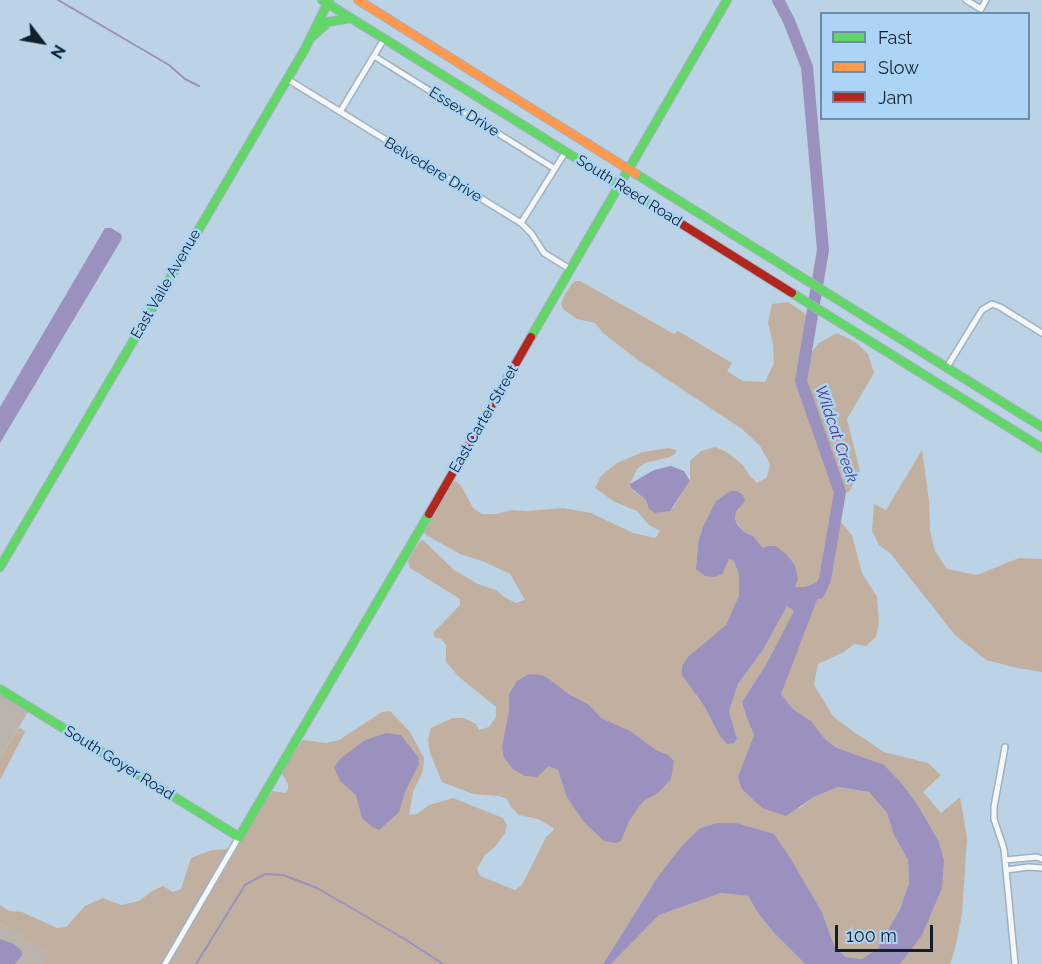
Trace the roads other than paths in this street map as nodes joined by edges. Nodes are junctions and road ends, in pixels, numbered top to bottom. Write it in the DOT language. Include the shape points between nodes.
graph roads {
  1 [pos="358,0"];
  2 [pos="727,0"];
  3 [pos="966,0"];
  4 [pos="986,0"];
  5 [pos="326,1"];
  6 [pos="351,18"];
  7 [pos="313,36"];
  8 [pos="384,39"];
  9 [pos="374,56"];
  10 [pos="287,79"];
  11 [pos="340,112"];
  12 [pos="566,151"];
  13 [pos="628,168"];
  14 [pos="555,169"];
  15 [pos="618,184"];
  16 [pos="521,223"];
  17 [pos="570,269"];
  18 [pos="1042,333"];
  19 [pos="947,367"];
  20 [pos="1042,427"];
  21 [pos="1042,448"];
  22 [pos="0,567"];
  23 [pos="0,689"];
  24 [pos="1005,747"];
  25 [pos="239,837"];
  26 [pos="1042,859"];
  27 [pos="1005,860"];
  28 [pos="1042,868"];
  29 [pos="1006,870"];
  30 [pos="165,964"];
  31 [pos="1015,964"];
  1 -- 13 [label="street, South Reed Road"];
  2 -- 13 [label="street, East Carter Street"];
  3 -- 4 [label="street" via="981,9"];
  5 -- 6 [label="street, South Reed Road"];
  5 -- 7 [label="street, East Vaile Avenue"];
  6 -- 7 [label="street" via="328,22"];
  6 -- 8 [label="street, South Reed Road"];
  7 -- 10 [label="street, East Vaile Avenue"];
  8 -- 9 [label="street"];
  8 -- 12 [label="street, South Reed Road"];
  9 -- 11 [label="street"];
  9 -- 14 [label="street, Essex Drive"];
  10 -- 11 [label="street, Belvedere Drive"];
  10 -- 22 [label="street, East Vaile Avenue"];
  11 -- 16 [label="street, Belvedere Drive"];
  12 -- 14 [label="street"];
  12 -- 15 [label="street, South Reed Road"];
  13 -- 15 [label="street, East Carter Street"];
  13 -- 19 [label="street, South Reed Road"];
  14 -- 16 [label="street"];
  15 -- 17 [label="street, East Carter Street"];
  15 -- 21 [label="street, South Reed Road"];
  16 -- 17 [label="street, Belvedere Drive" via="544,253"];
  17 -- 25 [label="street, East Carter Street"];
  18 -- 19 [label="street" via="1000,306 988,305"];
  19 -- 20 [label="street, South Reed Road"];
  23 -- 25 [label="street, South Goyer Road"];
  24 -- 27 [label="street" via="994,807"];
  25 -- 30 [label="street"];
  26 -- 27 [label="street"];
  27 -- 29 [label="street"];
  28 -- 29 [label="street"];
  29 -- 31 [label="street"];
}
